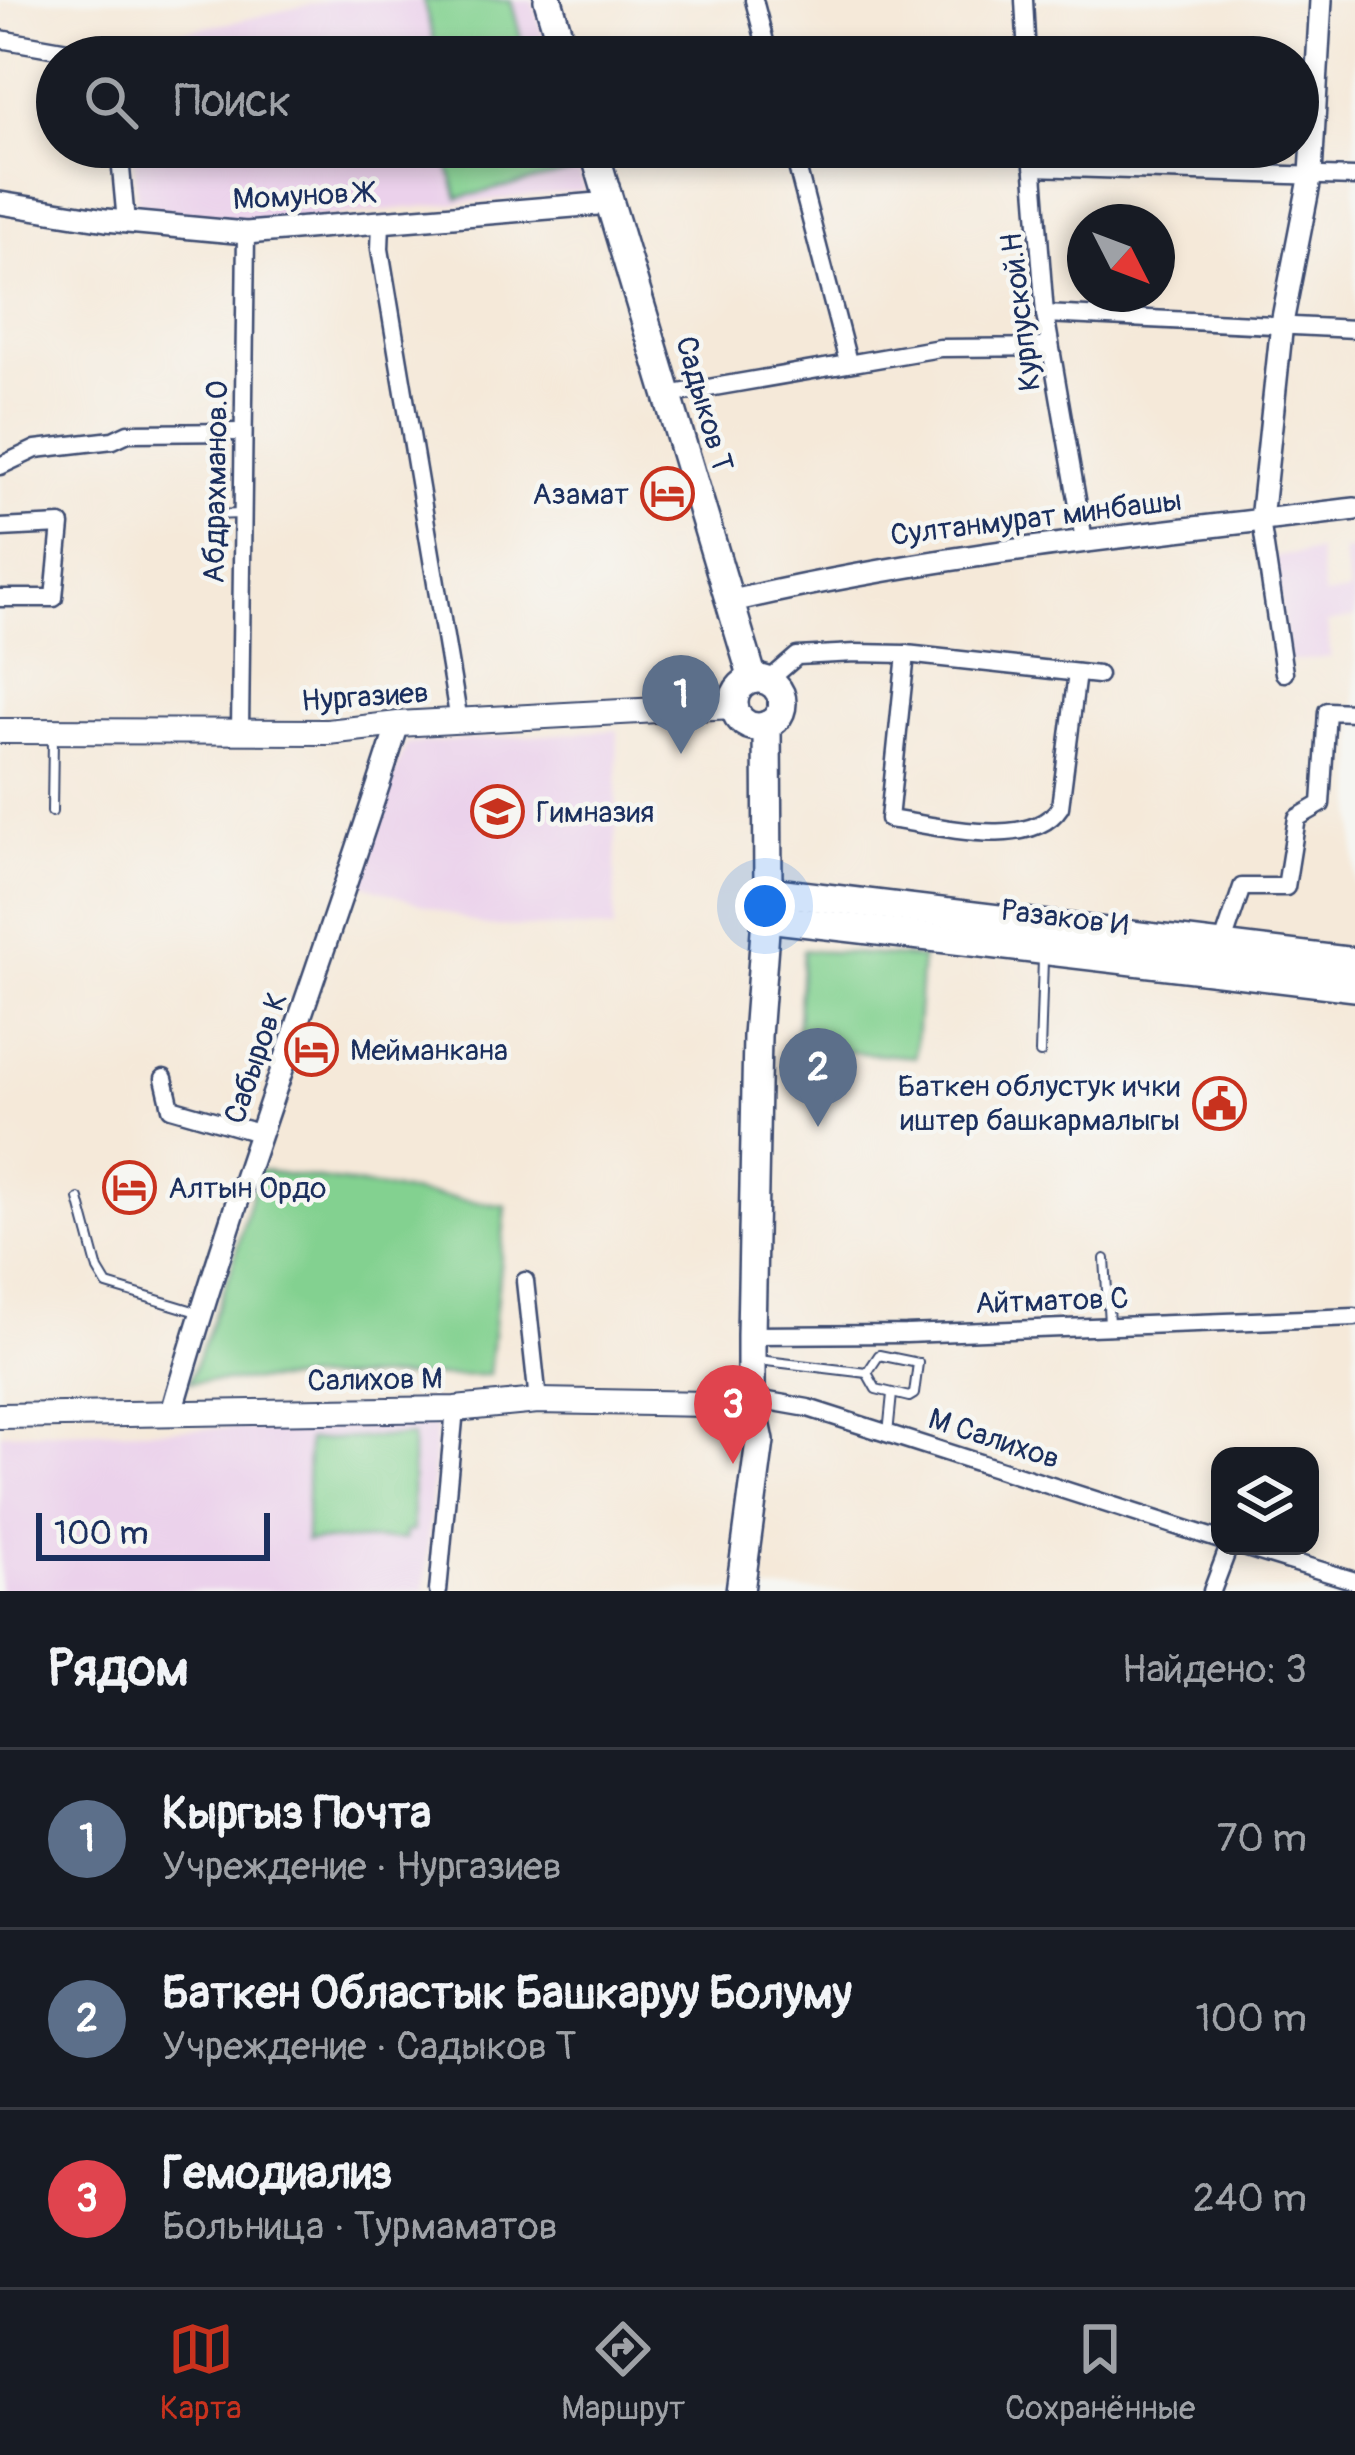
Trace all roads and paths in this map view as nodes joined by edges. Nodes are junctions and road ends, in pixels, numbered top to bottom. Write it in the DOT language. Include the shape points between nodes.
graph roads {
  1 [pos="548,0"];
  2 [pos="754,0"];
  3 [pos="1024,0"];
  4 [pos="1321,0"];
  5 [pos="559,36"];
  6 [pos="763,36"];
  7 [pos="1026,36"];
  8 [pos="1319,36"];
  9 [pos="0,39"];
  10 [pos="36,45"];
  11 [pos="121,168"];
  12 [pos="599,168"];
  13 [pos="797,168"];
  14 [pos="1033,168"];
  15 [pos="1073,168"];
  16 [pos="1311,168"];
  17 [pos="1311,174"];
  18 [pos="1355,177"];
  19 [pos="0,203"];
  20 [pos="610,203"];
  21 [pos="126,221"];
  22 [pos="381,223"];
  23 [pos="246,233"];
  24 [pos="1045,314"];
  25 [pos="1282,323"];
  26 [pos="1355,329"];
  27 [pos="1050,347"];
  28 [pos="848,362"];
  29 [pos="668,395"];
  30 [pos="243,432"];
  31 [pos="0,466"];
  32 [pos="1355,509"];
  33 [pos="242,514"];
  34 [pos="212,515"];
  35 [pos="1262,520"];
  36 [pos="0,528"];
  37 [pos="1084,540"];
  38 [pos="0,598"];
  39 [pos="728,602"];
  40 [pos="907,654"];
  41 [pos="1077,673"];
  42 [pos="1284,673"];
  43 [pos="1098,675"];
  44 [pos="760,680"];
  45 [pos="733,706"];
  46 [pos="1355,712"];
  47 [pos="459,721"];
  48 [pos="398,724"];
  49 [pos="767,725"];
  50 [pos="0,730"];
  51 [pos="54,731"];
  52 [pos="239,731"];
  53 [pos="52,812"];
  54 [pos="768,904"];
  55 [pos="1222,946"];
  56 [pos="1043,949"];
  57 [pos="1355,962"];
  58 [pos="1268,964"];
  59 [pos="1355,987"];
  60 [pos="1040,1053"];
  61 [pos="164,1078"];
  62 [pos="262,1134"];
  63 [pos="79,1199"];
  64 [pos="1105,1258"];
  65 [pos="524,1281"];
  66 [pos="202,1313"];
  67 [pos="1355,1316"];
  68 [pos="1109,1326"];
  69 [pos="906,1334"];
  70 [pos="751,1347"];
  71 [pos="900,1358"];
  72 [pos="867,1373"];
  73 [pos="892,1394"];
  74 [pos="751,1398"];
  75 [pos="538,1401"];
  76 [pos="455,1409"];
  77 [pos="172,1412"];
  78 [pos="0,1416"];
  79 [pos="888,1434"];
  80 [pos="1211,1537"];
  81 [pos="1226,1555"];
  82 [pos="1270,1555"];
  83 [pos="1355,1581"];
  84 [pos="438,1591"];
  85 [pos="740,1591"];
  86 [pos="1212,1591"];
  1 -- 5 [label="main road"];
  2 -- 6 [label="street"];
  3 -- 7 [label="street"];
  4 -- 8 [label="street"];
  9 -- 10 [label="street"];
  11 -- 21 [label="street"];
  12 -- 20 [label="main road, Садыков Т"];
  13 -- 28 [label="street"];
  14 -- 24 [label="street, Курпуской.Н"];
  15 -- 17 [label="street"];
  16 -- 17 [label="street"];
  17 -- 18 [label="street"];
  17 -- 25 [label="street"];
  19 -- 21 [label="street, Момунов Ж"];
  20 -- 22 [label="street, Момунов Ж"];
  20 -- 29 [label="main road, Садыков Т"];
  21 -- 23 [label="street, Момунов Ж"];
  22 -- 23 [label="street, Момунов Ж"];
  22 -- 47 [label="street" via="406,422"];
  23 -- 30 [label="street, Абдрахманов.О"];
  24 -- 25 [label="street"];
  24 -- 27 [label="street, Курпуской.Н"];
  25 -- 26 [label="street"];
  25 -- 35 [label="street"];
  27 -- 28 [label="street" via="940,348"];
  27 -- 37 [label="street, Курпуской.Н"];
  28 -- 29 [label="street"];
  29 -- 39 [label="main road, Садыков Т"];
  30 -- 31 [label="street" via="128,433 36,449"];
  30 -- 33 [label="street, Абдрахманов.О"];
  32 -- 35 [label="street, Султанмурат минбашы"];
  33 -- 34 [label="lane"];
  33 -- 52 [label="street, Абдрахманов.О"];
  35 -- 37 [label="street, Султанмурат минбашы"];
  35 -- 42 [label="street"];
  36 -- 38 [label="street" via="61,525 54,598"];
  37 -- 39 [label="street, Султанмурат минбашы" via="875,570"];
  39 -- 44 [label="main road, Садыков Т"];
  40 -- 41 [label="street"];
  40 -- 41 [label="street" via="889,819 1009,834 1047,823 1060,807"];
  40 -- 44 [label="street" via="797,656"];
  41 -- 43 [label="street"];
  44 -- 45 [label="main road" via="737,691"];
  44 -- 49 [label="main road" via="779,692 782,707"];
  45 -- 47 [label="main road, Нургазиев"];
  45 -- 49 [label="main road" via="745,723"];
  46 -- 55 [label="street" via="1327,711 1321,804 1297,818 1286,886 1242,887"];
  47 -- 48 [label="main road, Нургазиев"];
  48 -- 52 [label="main road, Нургазиев"];
  48 -- 62 [label="street, Сабыров К"];
  49 -- 54 [label="main road"];
  50 -- 51 [label="main road, Нургазиев"];
  51 -- 52 [label="main road, Нургазиев"];
  51 -- 53 [label="lane"];
  54 -- 55 [label="main road, Разаков И"];
  54 -- 56 [label="main road, Разаков И"];
  54 -- 70 [label="main road"];
  55 -- 58 [label="main road, Разаков И"];
  56 -- 58 [label="main road, Разаков И"];
  56 -- 60 [label="lane"];
  57 -- 58 [label="main road, Разаков И"];
  58 -- 59 [label="main road, Разаков И"];
  61 -- 62 [label="street" via="171,1108"];
  62 -- 66 [label="street, Сабыров К"];
  63 -- 66 [label="lane" via="107,1286"];
  64 -- 68 [label="lane"];
  65 -- 75 [label="street"];
  66 -- 77 [label="street, Сабыров К"];
  67 -- 68 [label="street, Айтматов С"];
  68 -- 69 [label="street, Айтматов С"];
  69 -- 70 [label="street, Айтматов С"];
  69 -- 71 [label="lane"];
  70 -- 72 [label="lane"];
  70 -- 74 [label="main road"];
  71 -- 72 [label="lane" via="879,1354"];
  71 -- 73 [label="lane" via="918,1363 914,1394"];
  72 -- 73 [label="lane" via="876,1389"];
  73 -- 79 [label="lane"];
  74 -- 75 [label="main road, Салихов М"];
  74 -- 79 [label="street, М Салихов"];
  74 -- 85 [label="main road" via="760,1441"];
  75 -- 76 [label="main road, Салихов М"];
  76 -- 77 [label="main road, Салихов М"];
  76 -- 84 [label="street"];
  77 -- 78 [label="main road, Салихов М"];
  79 -- 80 [label="street, М Салихов"];
  81 -- 86 [label="street"];
  82 -- 83 [label="street"];
}
